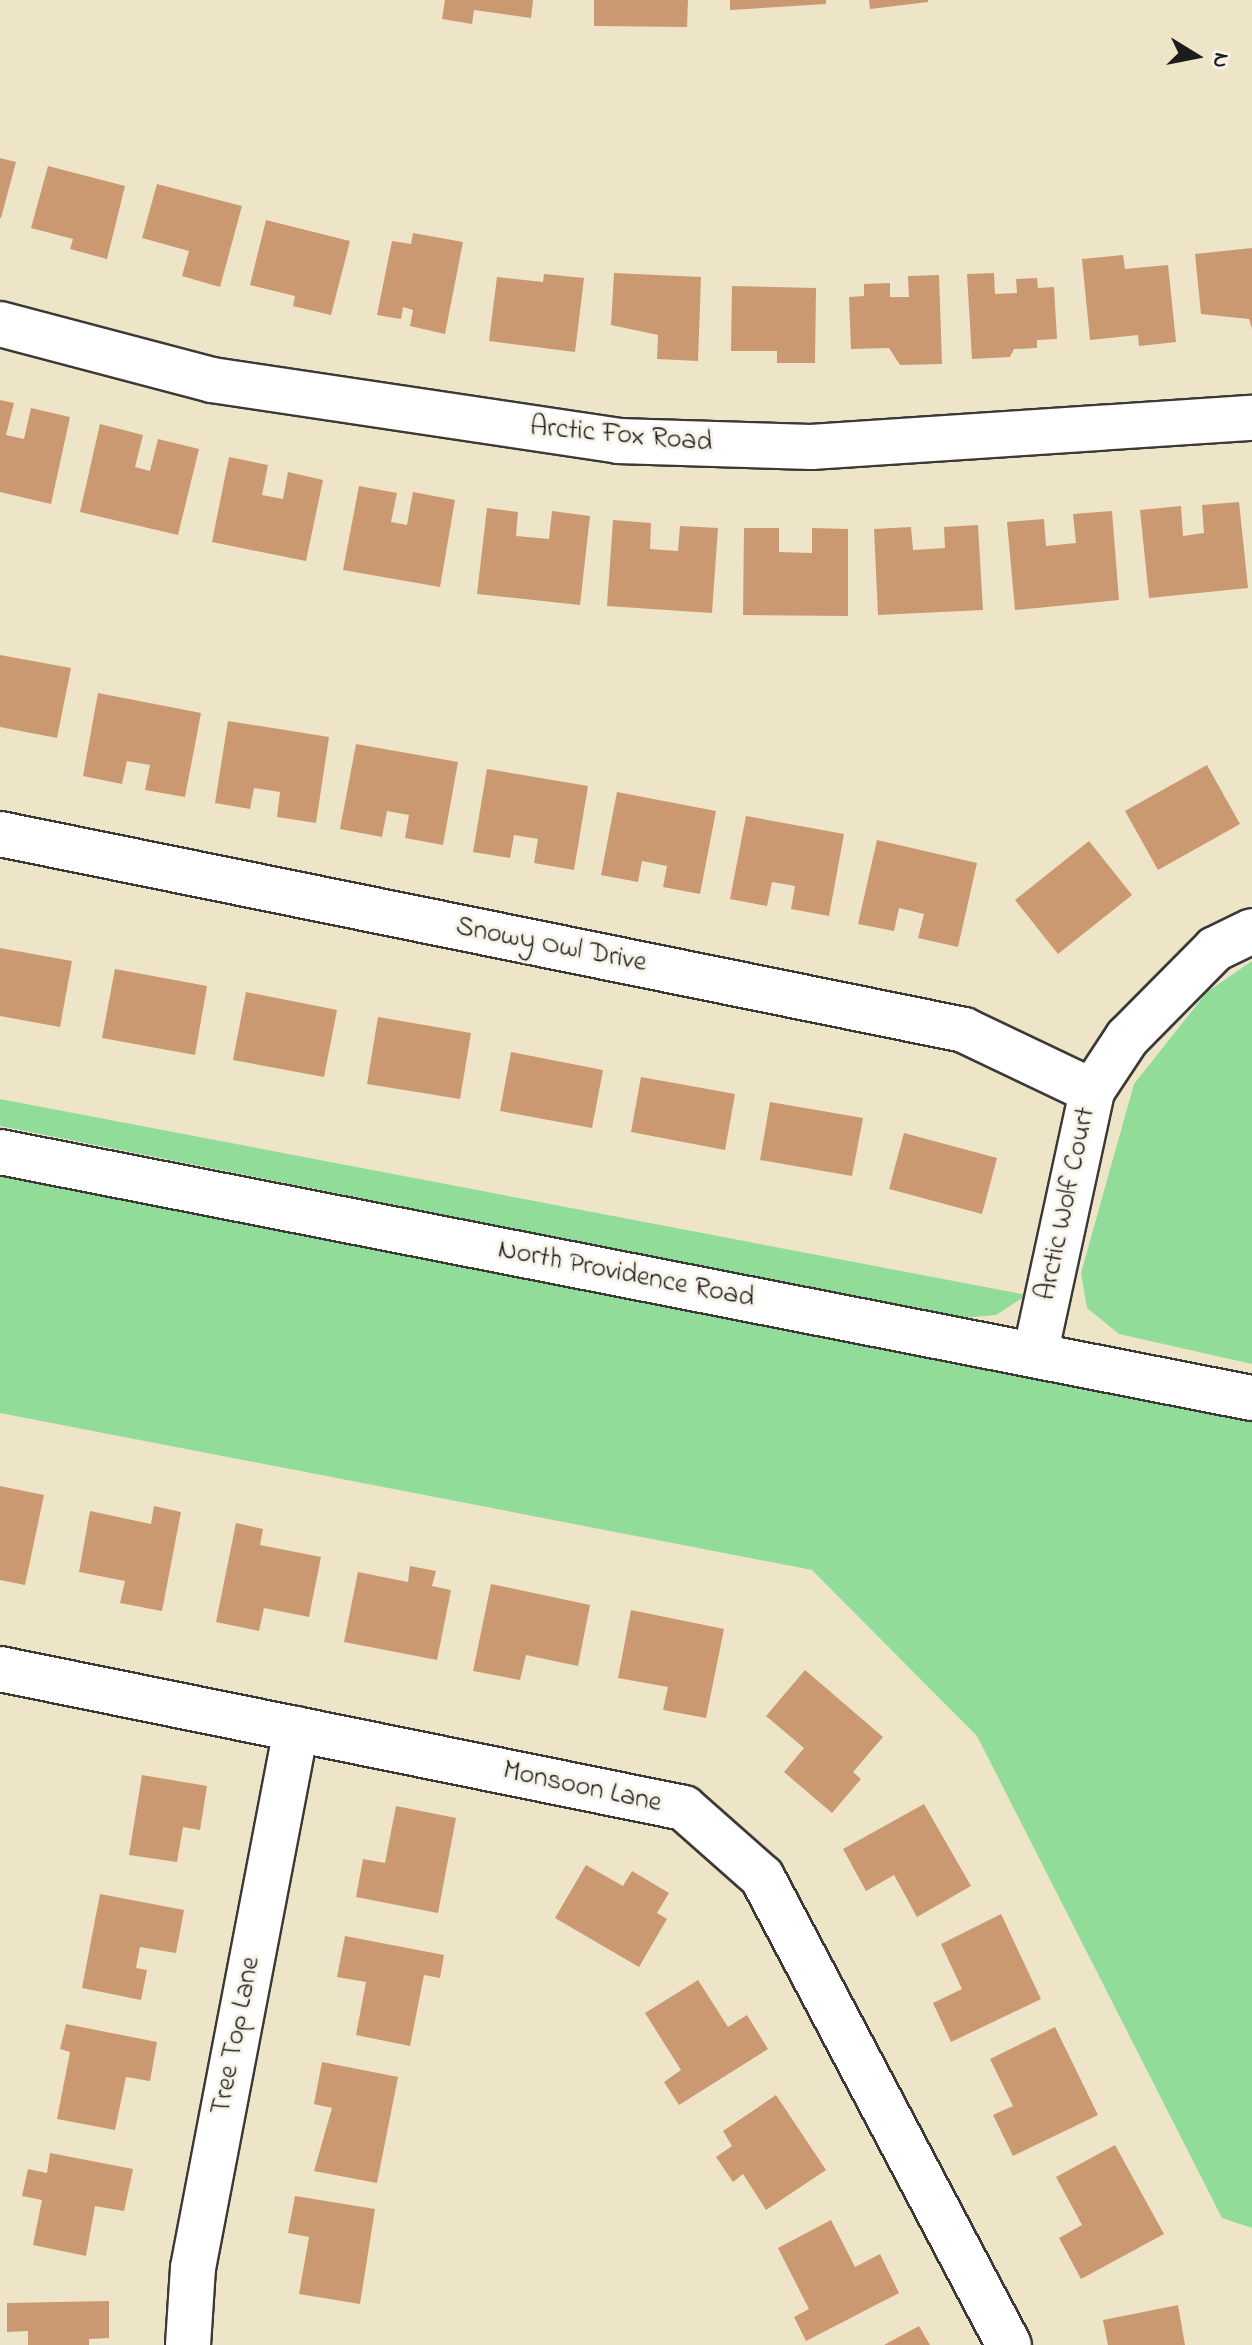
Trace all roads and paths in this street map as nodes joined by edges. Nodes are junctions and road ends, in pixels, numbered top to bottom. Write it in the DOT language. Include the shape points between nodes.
graph roads {
  1 [pos="0,324"];
  2 [pos="1252,418"];
  3 [pos="0,834"];
  4 [pos="1252,931"];
  5 [pos="1092,1091"];
  6 [pos="0,1152"];
  7 [pos="1035,1355"];
  8 [pos="1252,1398"];
  9 [pos="0,1669"];
  10 [pos="296,1729"];
  11 [pos="188,2345"];
  12 [pos="1009,2345"];
  1 -- 2 [label="street, Arctic Fox Road" via="212,380 618,441 811,447"];
  3 -- 5 [label="street, Snowy Owl Drive" via="964,1030"];
  4 -- 5 [label="street, Arctic Wolf Court" via="1215,949 1127,1038"];
  5 -- 7 [label="street, Arctic Wolf Court"];
  6 -- 7 [label="street, North Providence Road"];
  7 -- 8 [label="street, North Providence Road"];
  9 -- 10 [label="street, Monsoon Lane"];
  10 -- 11 [label="street, Tree Top Lane" via="193,2268"];
  10 -- 12 [label="street, Monsoon Lane" via="684,1808 762,1877"];
}
